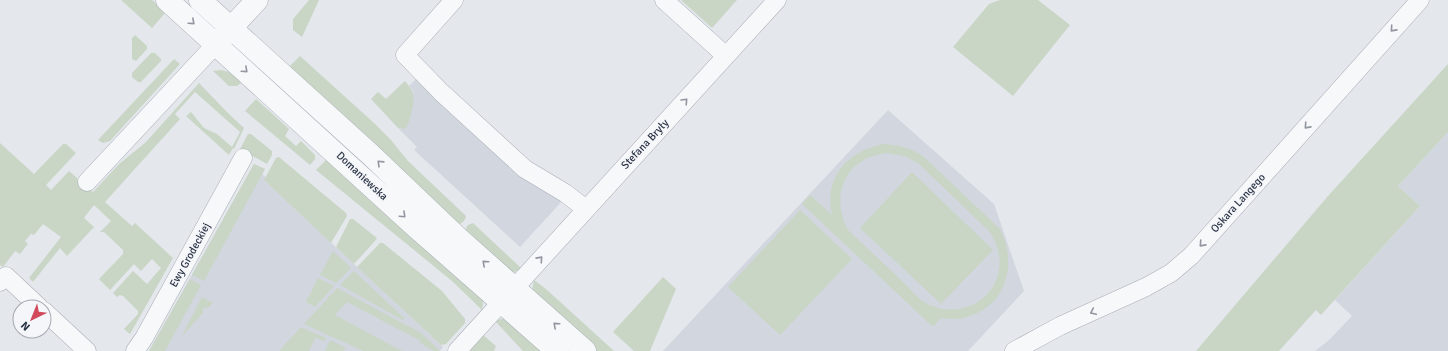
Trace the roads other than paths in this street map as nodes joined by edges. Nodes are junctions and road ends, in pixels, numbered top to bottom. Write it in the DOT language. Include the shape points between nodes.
graph roads {
  1 [pos="168,0"];
  2 [pos="200,0"];
  3 [pos="257,0"];
  4 [pos="454,0"];
  5 [pos="664,0"];
  6 [pos="777,0"];
  7 [pos="1420,0"];
  8 [pos="231,28"];
  9 [pos="216,44"];
  10 [pos="726,56"];
  11 [pos="243,158"];
  12 [pos="87,182"];
  13 [pos="586,209"];
  14 [pos="3,279"];
  15 [pos="508,295"];
  16 [pos="29,299"];
  17 [pos="52,318"];
  18 [pos="87,351"];
  19 [pos="135,351"];
  20 [pos="457,351"];
  21 [pos="558,351"];
  22 [pos="585,351"];
  23 [pos="1014,351"];
  1 -- 9 [label="street, Domaniewska, one-way"];
  2 -- 8 [label="street, Domaniewska"];
  3 -- 8 [label="street"];
  4 -- 13 [label="street" via="405,55 441,92 525,169 566,193"];
  5 -- 10 [label="street"];
  6 -- 10 [label="street, Stefana Bryły"];
  7 -- 23 [label="street, Oskara Langego, one-way" via="1196,250 1171,273"];
  8 -- 9 [label="street"];
  15 -- 8 [label="street, Domaniewska, one-way" via="458,238"];
  9 -- 12 [label="street"];
  9 -- 15 [label="street, Domaniewska, one-way" via="416,227"];
  13 -- 10 [label="street, Stefana Bryły, one-way"];
  11 -- 19 [label="street, Ewy Grodeckiej"];
  15 -- 13 [label="street, Stefana Bryły, one-way"];
  14 -- 16 [label="street"];
  15 -- 20 [label="street, Stefana Bryły"];
  15 -- 21 [label="street, Domaniewska"];
  22 -- 15 [label="street, Domaniewska, one-way"];
  17 -- 18 [label="street"];
}
